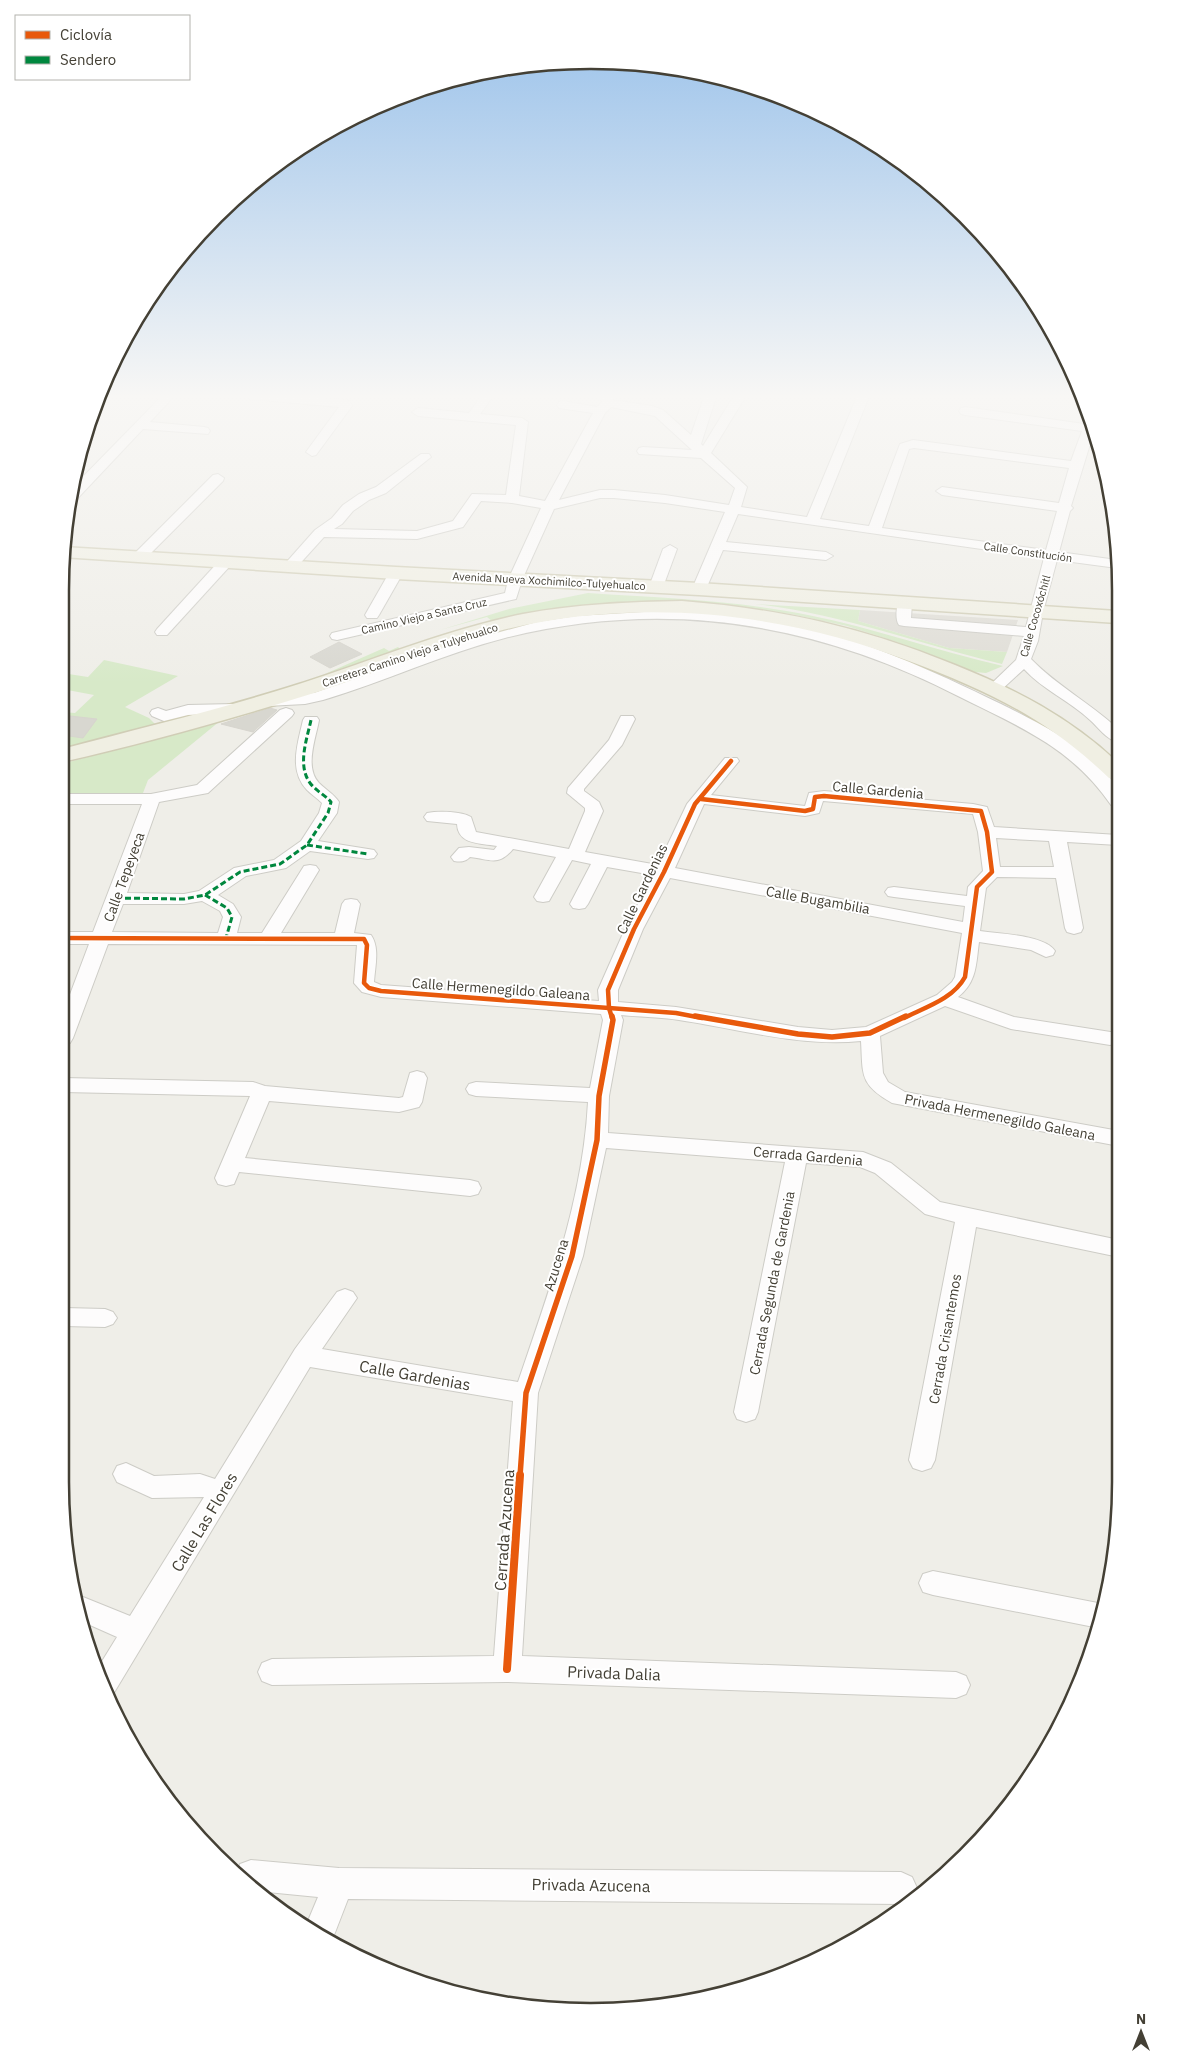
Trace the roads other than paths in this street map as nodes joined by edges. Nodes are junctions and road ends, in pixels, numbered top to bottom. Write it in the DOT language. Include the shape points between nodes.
graph roads {
  1 [pos="205,491"];
  2 [pos="379,491"];
  3 [pos="513,491"];
  4 [pos="558,491"];
  5 [pos="739,491"];
  6 [pos="824,491"];
  7 [pos="888,491"];
  8 [pos="942,491"];
  9 [pos="1070,491"];
  10 [pos="512,499"];
  11 [pos="550,506"];
  12 [pos="1066,508"];
  13 [pos="732,509"];
  14 [pos="812,521"];
  15 [pos="874,531"];
  16 [pos="320,533"];
  17 [pos="717,545"];
  18 [pos="670,549"];
  19 [pos="70,553"];
  20 [pos="826,556"];
  21 [pos="1053,556"];
  22 [pos="140,557"];
  23 [pos="225,562"];
  24 [pos="1111,563"];
  25 [pos="290,566"];
  26 [pos="396,573"];
  27 [pos="656,587"];
  28 [pos="513,588"];
  29 [pos="699,589"];
  30 [pos="905,603"];
  31 [pos="1036,612"];
  32 [pos="372,614"];
  33 [pos="1112,617"];
  34 [pos="162,632"];
  35 [pos="1033,632"];
  36 [pos="337,636"];
  37 [pos="1024,660"];
  38 [pos="970,678"];
  39 [pos="995,688"];
  40 [pos="265,701"];
  41 [pos="234,709"];
  42 [pos="286,712"];
  43 [pos="158,713"];
  44 [pos="1013,717"];
  45 [pos="627,719"];
  46 [pos="311,720"];
  47 [pos="1112,732"];
  48 [pos="69,754"];
  49 [pos="731,761"];
  50 [pos="1112,768"];
  51 [pos="1112,793"];
  52 [pos="69,799"];
  53 [pos="150,799"];
  54 [pos="701,799"];
  55 [pos="433,818"];
  56 [pos="987,832"];
  57 [pos="1057,835"];
  58 [pos="1112,840"];
  59 [pos="509,843"];
  60 [pos="307,845"];
  61 [pos="368,854"];
  62 [pos="570,855"];
  63 [pos="460,857"];
  64 [pos="601,862"];
  65 [pos="310,870"];
  66 [pos="664,872"];
  67 [pos="992,872"];
  68 [pos="1064,873"];
  69 [pos="894,892"];
  70 [pos="206,896"];
  71 [pos="543,897"];
  72 [pos="116,898"];
  73 [pos="975,902"];
  74 [pos="351,904"];
  75 [pos="579,904"];
  76 [pos="1074,928"];
  77 [pos="972,932"];
  78 [pos="69,938"];
  79 [pos="102,938"];
  80 [pos="226,938"];
  81 [pos="268,939"];
  82 [pos="343,939"];
  83 [pos="1046,951"];
  84 [pos="944,999"];
  85 [pos="610,1008"];
  86 [pos="69,1023"];
  87 [pos="870,1033"];
  88 [pos="1110,1038"];
  89 [pos="417,1078"];
  90 [pos="69,1085"];
  91 [pos="476,1089"];
  92 [pos="257,1091"];
  93 [pos="599,1096"];
  94 [pos="1112,1138"];
  95 [pos="597,1140"];
  96 [pos="797,1154"];
  97 [pos="470,1188"];
  98 [pos="967,1217"];
  99 [pos="1112,1248"];
  100 [pos="345,1298"];
  101 [pos="69,1317"];
  102 [pos="105,1318"];
  103 [pos="304,1356"];
  104 [pos="526,1393"];
  105 [pos="746,1412"];
  106 [pos="922,1460"];
  107 [pos="126,1474"];
  108 [pos="222,1492"];
  109 [pos="933,1583"];
  110 [pos="85,1610"];
  111 [pos="1095,1614"];
  112 [pos="137,1632"];
  113 [pos="507,1669"];
  114 [pos="272,1672"];
  115 [pos="107,1678"];
  116 [pos="956,1685"];
  117 [pos="251,1875"];
  118 [pos="339,1883"];
  119 [pos="901,1888"];
  120 [pos="321,1928"];
  1 -- 22 [label="street"];
  2 -- 16 [label="street" via="348,508"];
  3 -- 10 [label="street"];
  4 -- 11 [label="street"];
  5 -- 13 [label="street"];
  6 -- 14 [label="street"];
  7 -- 15 [label="street"];
  8 -- 12 [label="street"];
  9 -- 12 [label="street, Calle Cocoxóchitl"];
  10 -- 11 [label="street"];
  10 -- 16 [label="street" via="477,498 458,524 417,535"];
  11 -- 13 [label="street, Calle Constitución" via="600,494 614,494"];
  11 -- 28 [label="street"];
  12 -- 21 [label="street, Calle Cocoxóchitl"];
  13 -- 14 [label="street, Calle Constitución"];
  13 -- 17 [label="street"];
  14 -- 15 [label="street, Calle Constitución"];
  15 -- 21 [label="street, Calle Constitución"];
  16 -- 25 [label="street"];
  17 -- 20 [label="street"];
  17 -- 29 [label="street"];
  18 -- 27 [label="street"];
  19 -- 22 [label="main road, Avenida Nueva Xochimilco-Tulyehualco"];
  21 -- 24 [label="street, Calle Constitución"];
  21 -- 31 [label="street, Calle Cocoxóchitl"];
  22 -- 23 [label="main road, Avenida Nueva Xochimilco-Tulyehualco"];
  23 -- 25 [label="main road, Avenida Nueva Xochimilco-Tulyehualco"];
  23 -- 34 [label="street"];
  25 -- 26 [label="main road, Avenida Nueva Xochimilco-Tulyehualco"];
  26 -- 28 [label="main road, Avenida Nueva Xochimilco-Tulyehualco"];
  26 -- 32 [label="street"];
  27 -- 28 [label="main road, Avenida Nueva Xochimilco-Tulyehualco"];
  27 -- 29 [label="main road, Avenida Nueva Xochimilco-Tulyehualco"];
  28 -- 36 [label="street, Camino Viejo a Santa Cruz"];
  29 -- 30 [label="main road, Avenida Nueva Xochimilco-Tulyehualco"];
  30 -- 31 [label="main road, Avenida Nueva Xochimilco-Tulyehualco"];
  30 -- 35 [label="street" via="904,622"];
  31 -- 33 [label="main road, Avenida Nueva Xochimilco-Tulyehualco"];
  31 -- 35 [label="street, Calle Cocoxóchitl"];
  35 -- 37 [label="street, Calle Cocoxóchitl"];
  37 -- 39 [label="street, Calle Cocoxóchitl"];
  37 -- 47 [label="street" via="1038,675"];
  38 -- 39 [label="main road, Carretera Camino Viejo a Tulyehualco"];
  38 -- 40 [label="main road, Carretera Camino Viejo a Tulyehualco" via="873,640 795,619 715,609 632,607 515,622"];
  38 -- 44 [label="main road" via="986,694 1008,708"];
  39 -- 50 [label="main road, Carretera Camino Viejo a Tulyehualco" via="1054,723 1094,751"];
  40 -- 41 [label="main road, Carretera Camino Viejo a Tulyehualco"];
  40 -- 44 [label="street" via="318,696 450,650 543,626 634,616 685,616 748,621 822,635 883,655"];
  41 -- 43 [label="street" via="188,710 164,716"];
  41 -- 48 [label="main road, Carretera Camino Viejo a Tulyehualco"];
  42 -- 53 [label="street" via="202,789"];
  44 -- 51 [label="street" via="1047,734 1083,760"];
  45 -- 62 [label="street" via="616,742 576,788 575,793 594,806 594,811"];
  46 -- 60 [label="street" via="303,764 310,784 331,802 328,813"];
  49 -- 54 [label="street, Calle Gardenias"];
  52 -- 53 [label="street"];
  53 -- 72 [label="street, Calle Tepeyeca" via="151,804"];
  54 -- 56 [label="street, Calle Gardenia" via="804,811 813,809 816,798 824,796 972,809 981,811"];
  54 -- 66 [label="street, Calle Gardenias" via="695,804"];
  55 -- 59 [label="street" via="463,819 470,836"];
  56 -- 57 [label="street"];
  56 -- 67 [label="street"];
  57 -- 58 [label="street"];
  57 -- 68 [label="street"];
  59 -- 62 [label="street"];
  59 -- 63 [label="street" via="499,855 470,851"];
  60 -- 61 [label="street"];
  60 -- 70 [label="street" via="280,864 240,872"];
  62 -- 64 [label="street"];
  62 -- 71 [label="street"];
  64 -- 66 [label="street"];
  64 -- 75 [label="street"];
  65 -- 81 [label="street"];
  66 -- 77 [label="street, Calle Bugambilia"];
  66 -- 85 [label="street, Calle Gardenias" via="634,929 608,990"];
  67 -- 68 [label="street"];
  67 -- 73 [label="street, Calle Hermenegildo Galeana" via="977,887"];
  68 -- 76 [label="street"];
  69 -- 73 [label="street"];
  70 -- 72 [label="street" via="184,899"];
  70 -- 80 [label="street" via="227,908 232,917"];
  72 -- 79 [label="street, Calle Tepeyeca"];
  73 -- 77 [label="street, Calle Hermenegildo Galeana"];
  74 -- 82 [label="street"];
  77 -- 83 [label="street, Calle Bugambilia" via="1036,945"];
  77 -- 84 [label="street, Calle Hermenegildo Galeana" via="964,977 960,986"];
  78 -- 79 [label="street, Calle Hermenegildo Galeana"];
  79 -- 80 [label="street, Calle Hermenegildo Galeana"];
  79 -- 86 [label="street, Calle Tepeyeca"];
  80 -- 81 [label="street, Calle Hermenegildo Galeana"];
  81 -- 82 [label="street, Calle Hermenegildo Galeana"];
  82 -- 85 [label="street, Calle Hermenegildo Galeana" via="367,941 364,983 369,988"];
  84 -- 87 [label="street, Calle Hermenegildo Galeana"];
  84 -- 88 [label="street" via="1011,1023"];
  85 -- 87 [label="street, Calle Hermenegildo Galeana" via="676,1013 824,1036"];
  85 -- 93 [label="street, Calle Gardenias" via="613,1020"];
  87 -- 94 [label="street, Privada Hermenegildo Galeana" via="873,1073 880,1088 899,1098"];
  89 -- 92 [label="street" via="412,1102 399,1106"];
  90 -- 92 [label="street"];
  91 -- 93 [label="street"];
  92 -- 97 [label="street" via="229,1171"];
  93 -- 95 [label="street, Calle Gardenias"];
  95 -- 96 [label="street, Cerrada Gardenia"];
  95 -- 104 [label="street, Azucena" via="572,1256"];
  96 -- 98 [label="street, Cerrada Gardenia" via="863,1160 883,1168 933,1208"];
  96 -- 105 [label="street, Cerrada Segunda de Gardenia"];
  98 -- 99 [label="street, Cerrada Gardenia"];
  98 -- 106 [label="street, Cerrada Crisantemos"];
  100 -- 103 [label="street, Calle Las Flores"];
  101 -- 102 [label="street"];
  103 -- 104 [label="street, Calle Gardenias"];
  103 -- 108 [label="street, Calle Las Flores"];
  104 -- 113 [label="street, Cerrada Azucena"];
  107 -- 108 [label="street" via="152,1488 200,1485"];
  108 -- 112 [label="street, Calle Las Flores"];
  109 -- 111 [label="street"];
  110 -- 112 [label="street"];
  112 -- 115 [label="street, Calle Las Flores"];
  113 -- 114 [label="street, Privada Dalia"];
  113 -- 116 [label="street, Privada Dalia"];
  117 -- 118 [label="street, Privada Azucena"];
  118 -- 119 [label="street, Privada Azucena"];
  118 -- 120 [label="street"];
}
